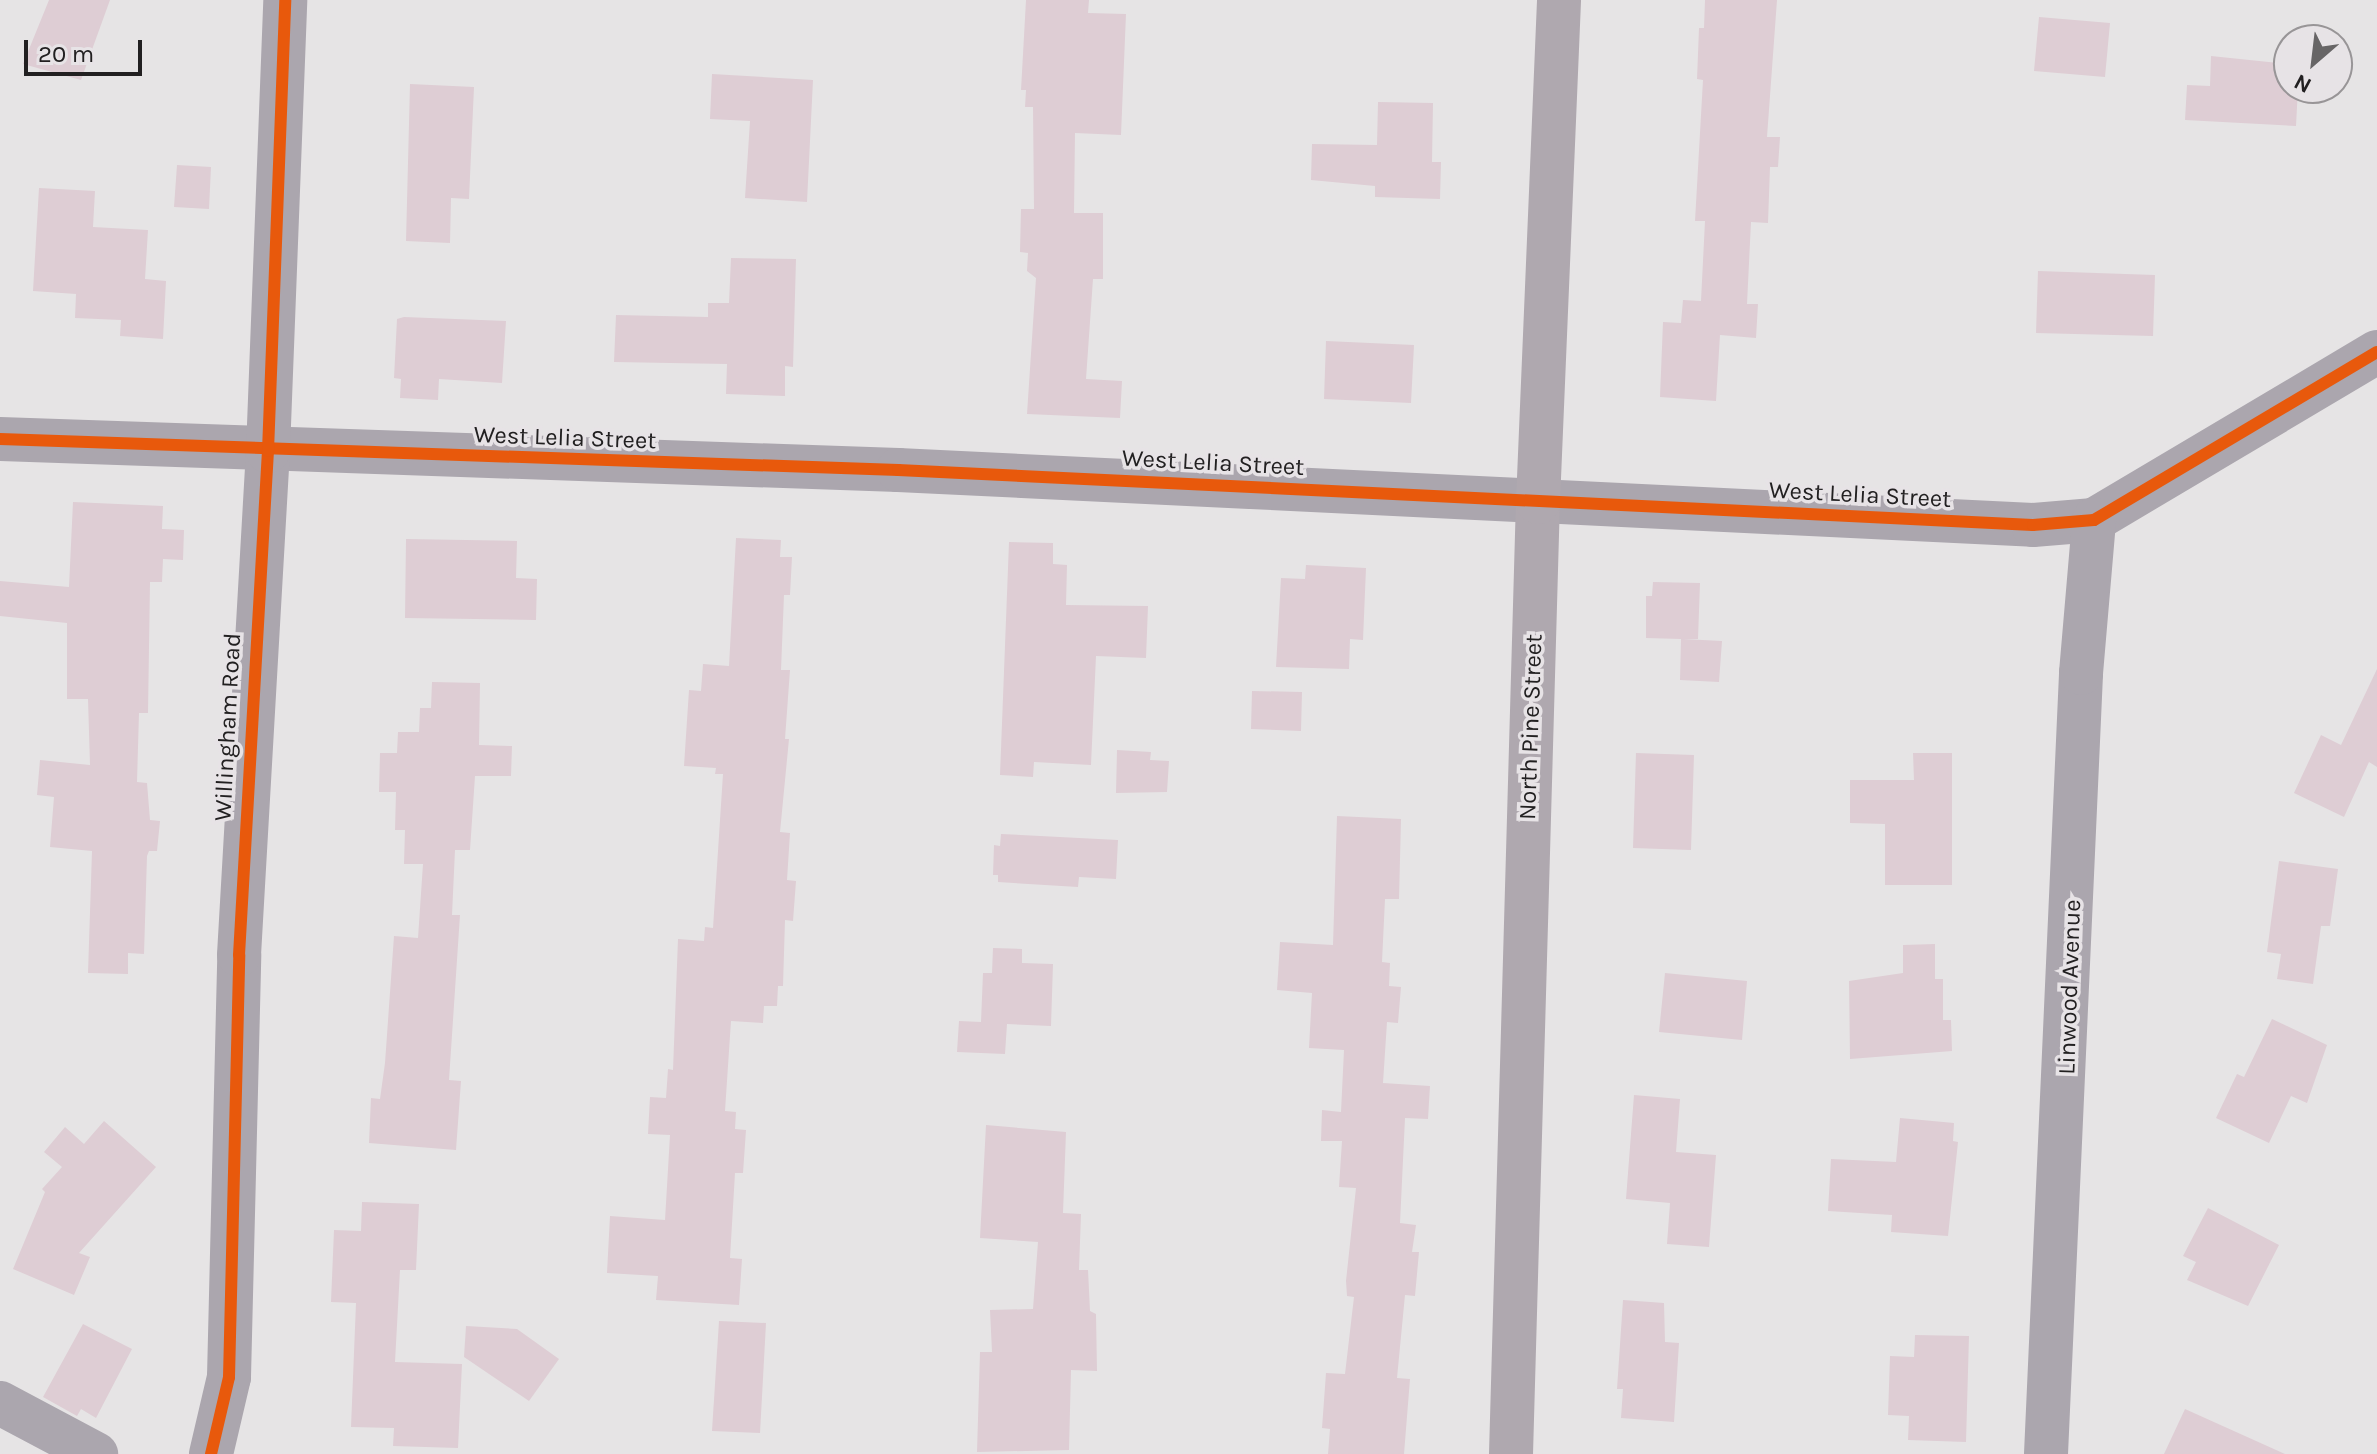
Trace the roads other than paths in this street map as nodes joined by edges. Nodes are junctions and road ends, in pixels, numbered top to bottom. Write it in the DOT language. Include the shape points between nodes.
graph roads {
  1 [pos="285,0"];
  2 [pos="1559,0"];
  3 [pos="2377,352"];
  4 [pos="0,439"];
  5 [pos="268,451"];
  6 [pos="1538,502"];
  7 [pos="2094,520"];
  8 [pos="0,1403"];
  9 [pos="96,1454"];
  10 [pos="211,1454"];
  11 [pos="1511,1454"];
  12 [pos="2046,1454"];
  1 -- 5 [label="street, Willingham Road"];
  2 -- 6 [label="main road, North Pine Street"];
  3 -- 7 [label="street, West Lelia Street"];
  4 -- 5 [label="street, West Lelia Street"];
  5 -- 6 [label="street, West Lelia Street" via="898,470"];
  5 -- 10 [label="street, Willingham Road" via="239,955 229,1377"];
  6 -- 7 [label="street, West Lelia Street" via="2033,525"];
  6 -- 11 [label="main road, North Pine Street"];
  7 -- 12 [label="street, Linwood Avenue" via="2081,673"];
  8 -- 9 [label="street"];
}
